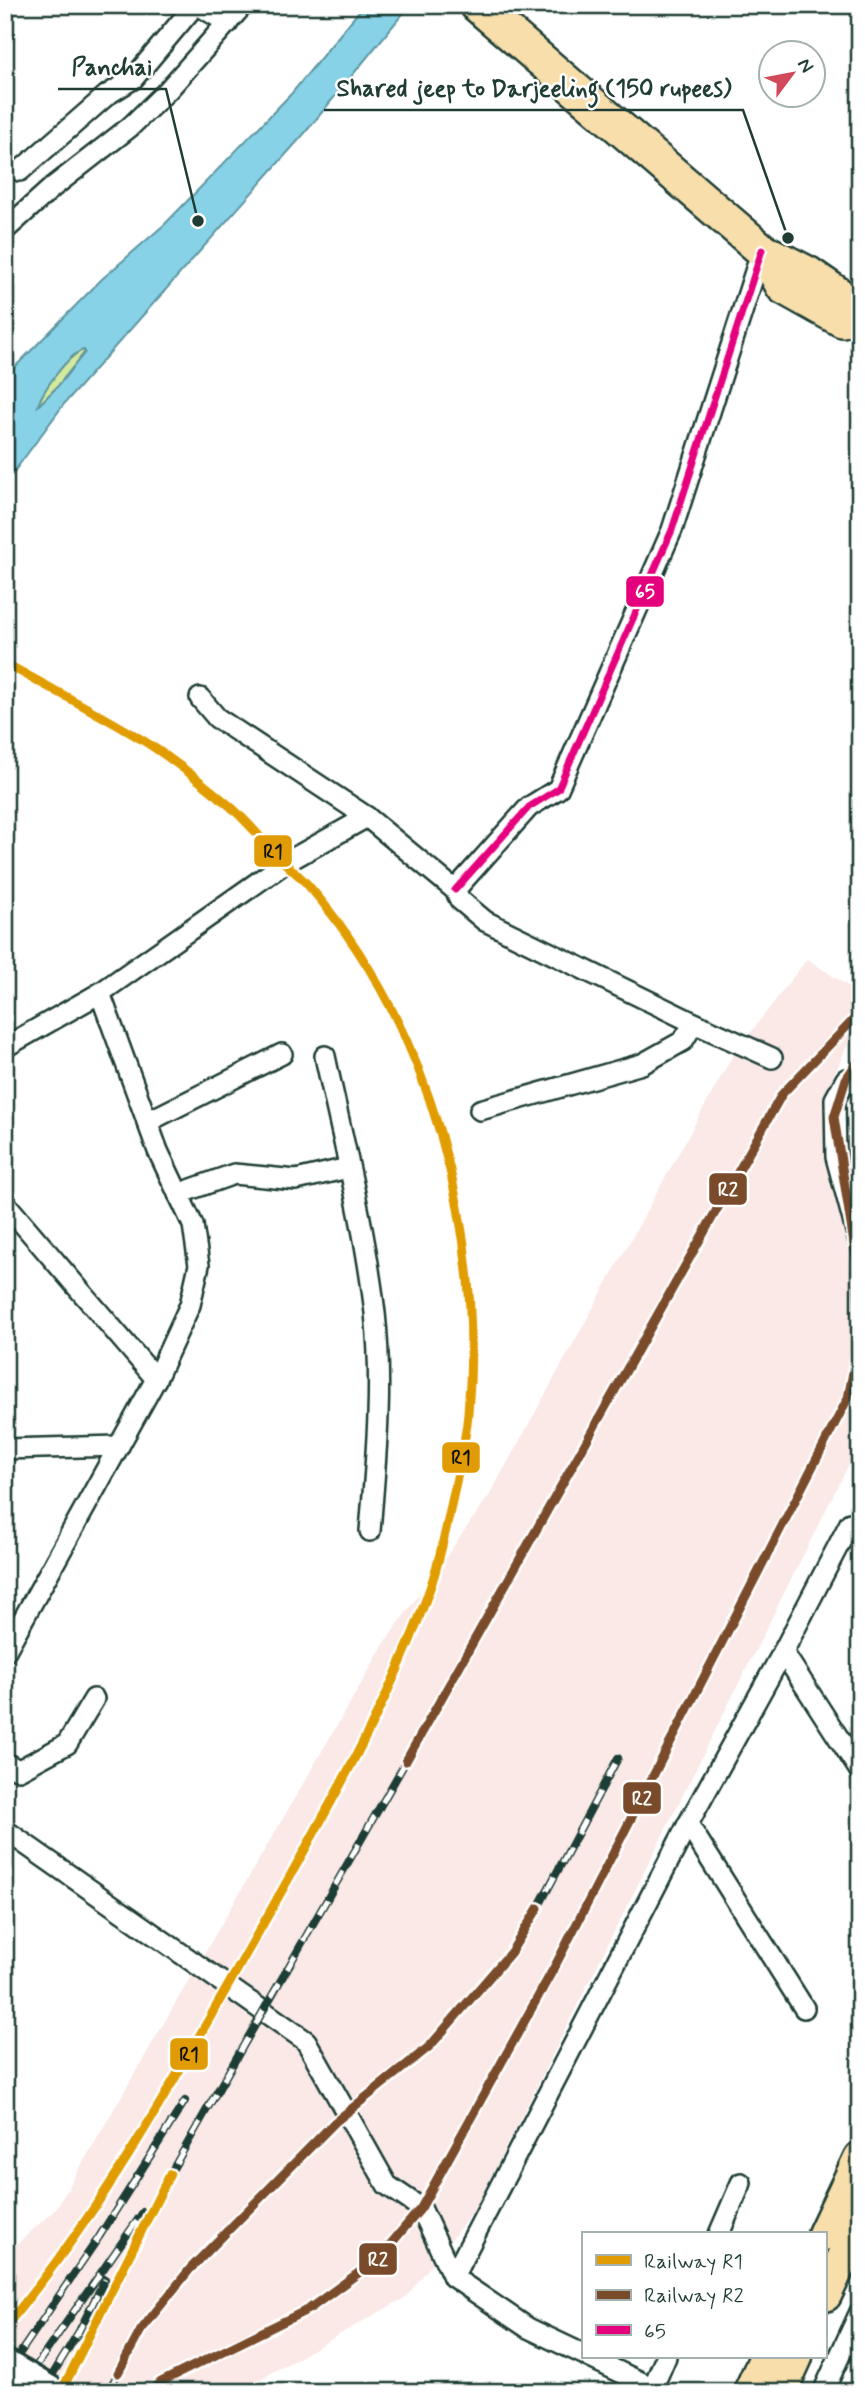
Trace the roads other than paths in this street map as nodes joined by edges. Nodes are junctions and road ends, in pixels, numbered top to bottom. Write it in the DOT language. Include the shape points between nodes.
graph roads {
  1 [pos="197,5"];
  2 [pos="243,5"];
  3 [pos="484,11"];
  4 [pos="228,23"];
  5 [pos="20,171"];
  6 [pos="5,230"];
  7 [pos="762,250"];
  8 [pos="860,309"];
  9 [pos="860,330"];
  10 [pos="200,698"];
  11 [pos="367,817"];
  12 [pos="454,890"];
  13 [pos="100,993"];
  14 [pos="694,1023"];
  15 [pos="5,1047"];
  16 [pos="282,1054"];
  17 [pos="325,1056"];
  18 [pos="772,1058"];
  19 [pos="860,1084"];
  20 [pos="480,1110"];
  21 [pos="147,1122"];
  22 [pos="348,1168"];
  23 [pos="178,1194"];
  24 [pos="5,1203"];
  25 [pos="860,1246"];
  26 [pos="156,1379"];
  27 [pos="119,1446"];
  28 [pos="5,1449"];
  29 [pos="850,1523"];
  30 [pos="370,1531"];
  31 [pos="5,1652"];
  32 [pos="783,1653"];
  33 [pos="94,1699"];
  34 [pos="5,1763"];
  35 [pos="860,1771"];
  36 [pos="688,1825"];
  37 [pos="5,1830"];
  38 [pos="804,2008"];
  39 [pos="860,2158"];
  40 [pos="741,2183"];
  41 [pos="860,2221"];
  42 [pos="720,2232"];
  43 [pos="825,2232"];
  44 [pos="453,2277"];
  45 [pos="826,2293"];
  46 [pos="860,2312"];
  47 [pos="582,2354"];
  48 [pos="590,2358"];
  49 [pos="666,2358"];
  50 [pos="766,2358"];
  51 [pos="796,2358"];
  52 [pos="5,2362"];
  53 [pos="657,2389"];
  54 [pos="56,2392"];
  55 [pos="750,2392"];
  56 [pos="779,2392"];
  57 [pos="823,2392"];
  1 -- 4 [label="street"];
  1 -- 5 [label="street" via="133,79 107,95"];
  2 -- 4 [label="street"];
  3 -- 7 [label="highway"];
  4 -- 6 [label="street" via="130,127"];
  7 -- 8 [label="highway" via="809,274"];
  7 -- 9 [label="highway" via="783,287"];
  7 -- 12 [label="street" via="672,530 558,789 529,807"];
  10 -- 11 [label="street" via="218,718"];
  11 -- 12 [label="street"];
  11 -- 13 [label="street" via="285,863"];
  12 -- 14 [label="street" via="485,921"];
  13 -- 15 [label="street"];
  13 -- 21 [label="street"];
  14 -- 18 [label="street"];
  14 -- 20 [label="street" via="683,1041 642,1064"];
  16 -- 21 [label="street"];
  17 -- 22 [label="street"];
  19 -- 25 [label="street" via="846,1079 835,1099 836,1157"];
  21 -- 23 [label="street"];
  22 -- 23 [label="street" via="296,1180 234,1174"];
  22 -- 30 [label="street" via="375,1314 379,1430"];
  23 -- 26 [label="street" via="193,1225 199,1265 190,1305"];
  24 -- 26 [label="street"];
  26 -- 27 [label="street"];
  27 -- 28 [label="street"];
  27 -- 31 [label="street"];
  29 -- 32 [label="street"];
  32 -- 35 [label="street"];
  32 -- 36 [label="street"];
  33 -- 34 [label="street" via="67,1744 19,1770"];
  36 -- 38 [label="street"];
  36 -- 44 [label="street"];
  37 -- 44 [label="street" via="306,2041 387,2185 421,2208"];
  39 -- 43 [label="main road"];
  40 -- 42 [label="street"];
  41 -- 45 [label="main road"];
  44 -- 47 [label="street" via="528,2328"];
  46 -- 57 [label="street"];
  48 -- 53 [label="street"];
  49 -- 53 [label="street"];
  50 -- 55 [label="main road"];
  51 -- 56 [label="main road"];
  52 -- 54 [label="street, bridge"];
}
